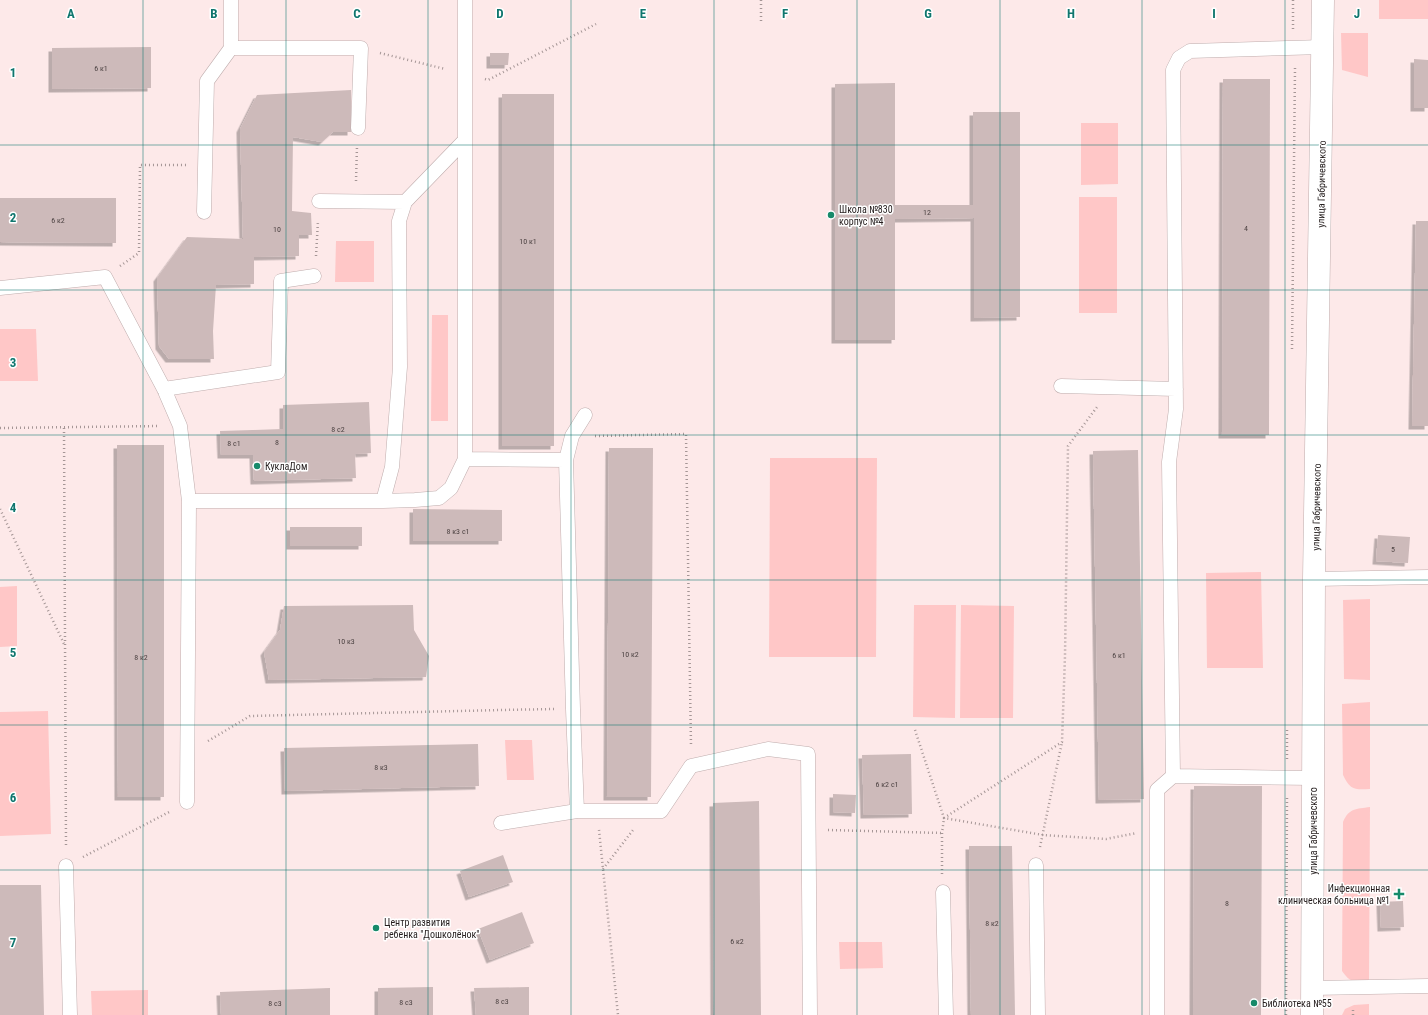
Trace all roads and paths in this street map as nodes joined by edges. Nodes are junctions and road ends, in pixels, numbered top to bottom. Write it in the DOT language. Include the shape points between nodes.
graph roads {
  1 [pos="231,0"];
  2 [pos="465,0"];
  3 [pos="761,0"];
  4 [pos="1323,0"];
  5 [pos="761,24"];
  6 [pos="1323,47"];
  7 [pos="231,48"];
  8 [pos="358,128"];
  9 [pos="465,140"];
  10 [pos="204,164"];
  11 [pos="319,201"];
  12 [pos="355,202"];
  13 [pos="405,202"];
  14 [pos="204,212"];
  15 [pos="314,276"];
  16 [pos="105,277"];
  17 [pos="0,288"];
  18 [pos="1061,386"];
  19 [pos="1112,388"];
  20 [pos="164,389"];
  21 [pos="1176,389"];
  22 [pos="585,414"];
  23 [pos="180,426"];
  24 [pos="0,428"];
  25 [pos="64,428"];
  26 [pos="572,436"];
  27 [pos="465,459"];
  28 [pos="566,460"];
  29 [pos="188,501"];
  30 [pos="383,501"];
  31 [pos="0,509"];
  32 [pos="1428,577"];
  33 [pos="1314,579"];
  34 [pos="66,647"];
  35 [pos="573,709"];
  36 [pos="915,730"];
  37 [pos="1062,742"];
  38 [pos="187,752"];
  39 [pos="691,766"];
  40 [pos="1173,776"];
  41 [pos="1314,778"];
  42 [pos="187,802"];
  43 [pos="577,811"];
  44 [pos="648,811"];
  45 [pos="597,812"];
  46 [pos="944,818"];
  47 [pos="501,824"];
  48 [pos="808,830"];
  49 [pos="1157,830"];
  50 [pos="942,833"];
  51 [pos="1043,835"];
  52 [pos="1036,865"];
  53 [pos="66,866"];
  54 [pos="603,869"];
  55 [pos="943,892"];
  56 [pos="1428,986"];
  57 [pos="1312,988"];
  58 [pos="70,1015"];
  59 [pos="618,1015"];
  60 [pos="810,1015"];
  61 [pos="946,1015"];
  62 [pos="1038,1015"];
  63 [pos="1157,1015"];
  64 [pos="1312,1015"];
  1 -- 7 [label="lane"];
  2 -- 9 [label="lane"];
  3 -- 5 [label="path"];
  4 -- 6 [label="street, улица Габричевского"];
  6 -- 21 [label="lane" via="1190,51 1179,58 1174,70"];
  6 -- 33 [label="street, улица Габричевского"];
  7 -- 8 [label="lane" via="361,48"];
  7 -- 10 [label="lane" via="207,81"];
  8 -- 12 [label="path"];
  9 -- 13 [label="lane"];
  9 -- 27 [label="lane"];
  10 -- 14 [label="lane"];
  10 -- 16 [label="path" via="140,164 139,253"];
  11 -- 12 [label="lane"];
  11 -- 15 [label="path"];
  12 -- 13 [label="lane"];
  13 -- 30 [label="lane" via="399,221 400,367 396,426 392,467"];
  15 -- 20 [label="lane" via="281,281 278,372"];
  16 -- 17 [label="lane"];
  16 -- 20 [label="lane"];
  18 -- 19 [label="lane"];
  19 -- 21 [label="lane"];
  19 -- 37 [label="path" via="1068,446"];
  20 -- 23 [label="lane"];
  21 -- 40 [label="lane" via="1169,462"];
  22 -- 26 [label="lane"];
  23 -- 25 [label="path"];
  23 -- 29 [label="lane"];
  24 -- 25 [label="path"];
  25 -- 34 [label="path"];
  26 -- 28 [label="lane"];
  26 -- 39 [label="path" via="686,434"];
  27 -- 28 [label="lane"];
  27 -- 30 [label="lane" via="451,488 438,498"];
  28 -- 35 [label="lane"];
  29 -- 30 [label="lane"];
  29 -- 38 [label="lane"];
  31 -- 34 [label="path"];
  32 -- 33 [label="lane"];
  33 -- 41 [label="street, улица Габричевского"];
  34 -- 53 [label="path"];
  35 -- 38 [label="path" via="250,716"];
  35 -- 43 [label="lane"];
  36 -- 46 [label="path"];
  37 -- 46 [label="path"];
  37 -- 51 [label="path"];
  38 -- 42 [label="lane"];
  39 -- 44 [label="lane" via="661,811"];
  39 -- 48 [label="lane" via="768,749 808,754"];
  40 -- 41 [label="lane"];
  40 -- 49 [label="lane" via="1157,790"];
  41 -- 57 [label="street, улица Габричевского"];
  42 -- 53 [label="path"];
  43 -- 45 [label="lane"];
  43 -- 47 [label="lane"];
  44 -- 45 [label="lane"];
  44 -- 54 [label="path"];
  45 -- 54 [label="path"];
  46 -- 50 [label="path"];
  46 -- 51 [label="path"];
  48 -- 50 [label="path"];
  48 -- 60 [label="lane"];
  49 -- 51 [label="path" via="1106,839"];
  49 -- 63 [label="lane"];
  50 -- 55 [label="path"];
  51 -- 52 [label="path"];
  52 -- 62 [label="lane"];
  53 -- 58 [label="lane"];
  54 -- 59 [label="path"];
  55 -- 61 [label="lane"];
  56 -- 57 [label="lane"];
  57 -- 64 [label="street, улица Габричевского"];
}
